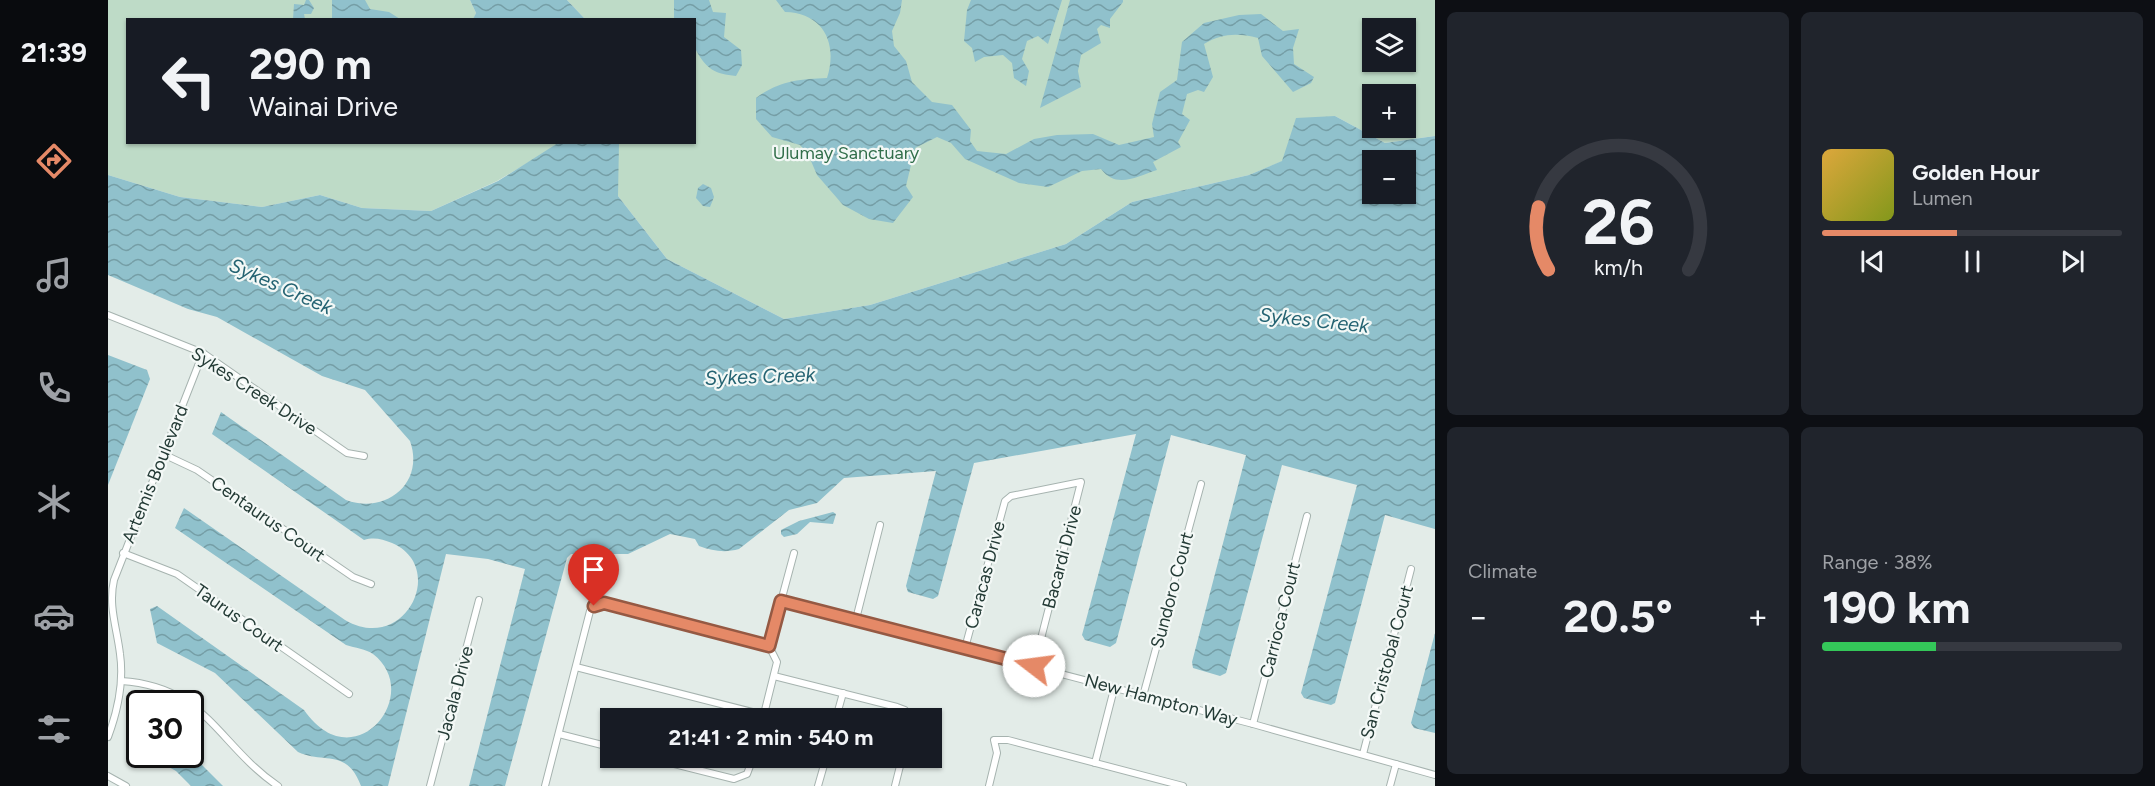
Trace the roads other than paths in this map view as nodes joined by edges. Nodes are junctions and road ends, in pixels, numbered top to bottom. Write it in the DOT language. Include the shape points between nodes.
graph roads {
  1 [pos="108,315"];
  2 [pos="203,353"];
  3 [pos="163,454"];
  4 [pos="364,456"];
  5 [pos="1201,484"];
  6 [pos="1005,501"];
  7 [pos="1307,516"];
  8 [pos="880,525"];
  9 [pos="794,553"];
  10 [pos="123,554"];
  11 [pos="1411,569"];
  12 [pos="371,584"];
  13 [pos="479,600"];
  14 [pos="781,601"];
  15 [pos="856,619"];
  16 [pos="769,646"];
  17 [pos="965,648"];
  18 [pos="1034,666"];
  19 [pos="576,667"];
  20 [pos="774,676"];
  21 [pos="121,681"];
  22 [pos="1114,689"];
  23 [pos="843,693"];
  24 [pos="349,694"];
  25 [pos="1143,696"];
  26 [pos="729,708"];
  27 [pos="765,708"];
  28 [pos="839,708"];
  29 [pos="898,708"];
  30 [pos="1253,724"];
  31 [pos="559,734"];
  32 [pos="108,737"];
  33 [pos="600,744"];
  34 [pos="1363,754"];
  35 [pos="1095,763"];
  36 [pos="1396,764"];
  37 [pos="690,768"];
  38 [pos="750,768"];
  39 [pos="823,768"];
  40 [pos="900,768"];
  41 [pos="1435,775"];
  42 [pos="108,776"];
  43 [pos="126,786"];
  44 [pos="278,786"];
  45 [pos="430,786"];
  46 [pos="545,786"];
  47 [pos="818,786"];
  48 [pos="895,786"];
  49 [pos="989,786"];
  50 [pos="1183,786"];
  51 [pos="1390,786"];
  1 -- 2 [label="street, Sykes Creek Drive"];
  2 -- 3 [label="street, Artemis Boulevard"];
  2 -- 4 [label="street, Sykes Creek Drive" via="347,453"];
  3 -- 10 [label="street, Artemis Boulevard"];
  3 -- 12 [label="street, Centaurus Court" via="197,470 353,578"];
  5 -- 25 [label="street, Sundoro Court"];
  6 -- 17 [label="street, Caracas Drive"];
  6 -- 18 [label="street, Bacardi Drive" via="1011,496 1082,482"];
  7 -- 30 [label="street, Carrioca Court"];
  8 -- 15 [label="street"];
  9 -- 14 [label="street"];
  10 -- 21 [label="street, Artemis Boulevard" via="111,600"];
  10 -- 24 [label="street, Taurus Court" via="177,574"];
  11 -- 34 [label="street, San Cristobal Court"];
  13 -- 45 [label="street, Jacala Drive"];
  14 -- 15 [label="street, New Hampton Way"];
  14 -- 16 [label="street"];
  15 -- 17 [label="street, New Hampton Way"];
  16 -- 19 [label="street" via="604,603 594,606"];
  16 -- 20 [label="street" via="777,658"];
  17 -- 18 [label="street, New Hampton Way"];
  18 -- 22 [label="street, New Hampton Way"];
  19 -- 26 [label="street"];
  19 -- 31 [label="street"];
  20 -- 23 [label="street"];
  20 -- 27 [label="street"];
  21 -- 32 [label="street, Artemis Boulevard"];
  21 -- 44 [label="street" via="159,687 180,696"];
  22 -- 25 [label="street, New Hampton Way"];
  22 -- 35 [label="street"];
  23 -- 28 [label="street"];
  23 -- 29 [label="street"];
  25 -- 30 [label="street, New Hampton Way"];
  30 -- 34 [label="street, New Hampton Way"];
  31 -- 33 [label="street"];
  31 -- 46 [label="street"];
  34 -- 36 [label="street, New Hampton Way"];
  35 -- 49 [label="street" via="1008,740 994,740 998,753"];
  35 -- 50 [label="street"];
  36 -- 41 [label="street, New Hampton Way"];
  36 -- 51 [label="street"];
  37 -- 38 [label="street" via="734,779 743,777"];
  39 -- 47 [label="street"];
  40 -- 48 [label="street"];
  42 -- 43 [label="street"];
}
